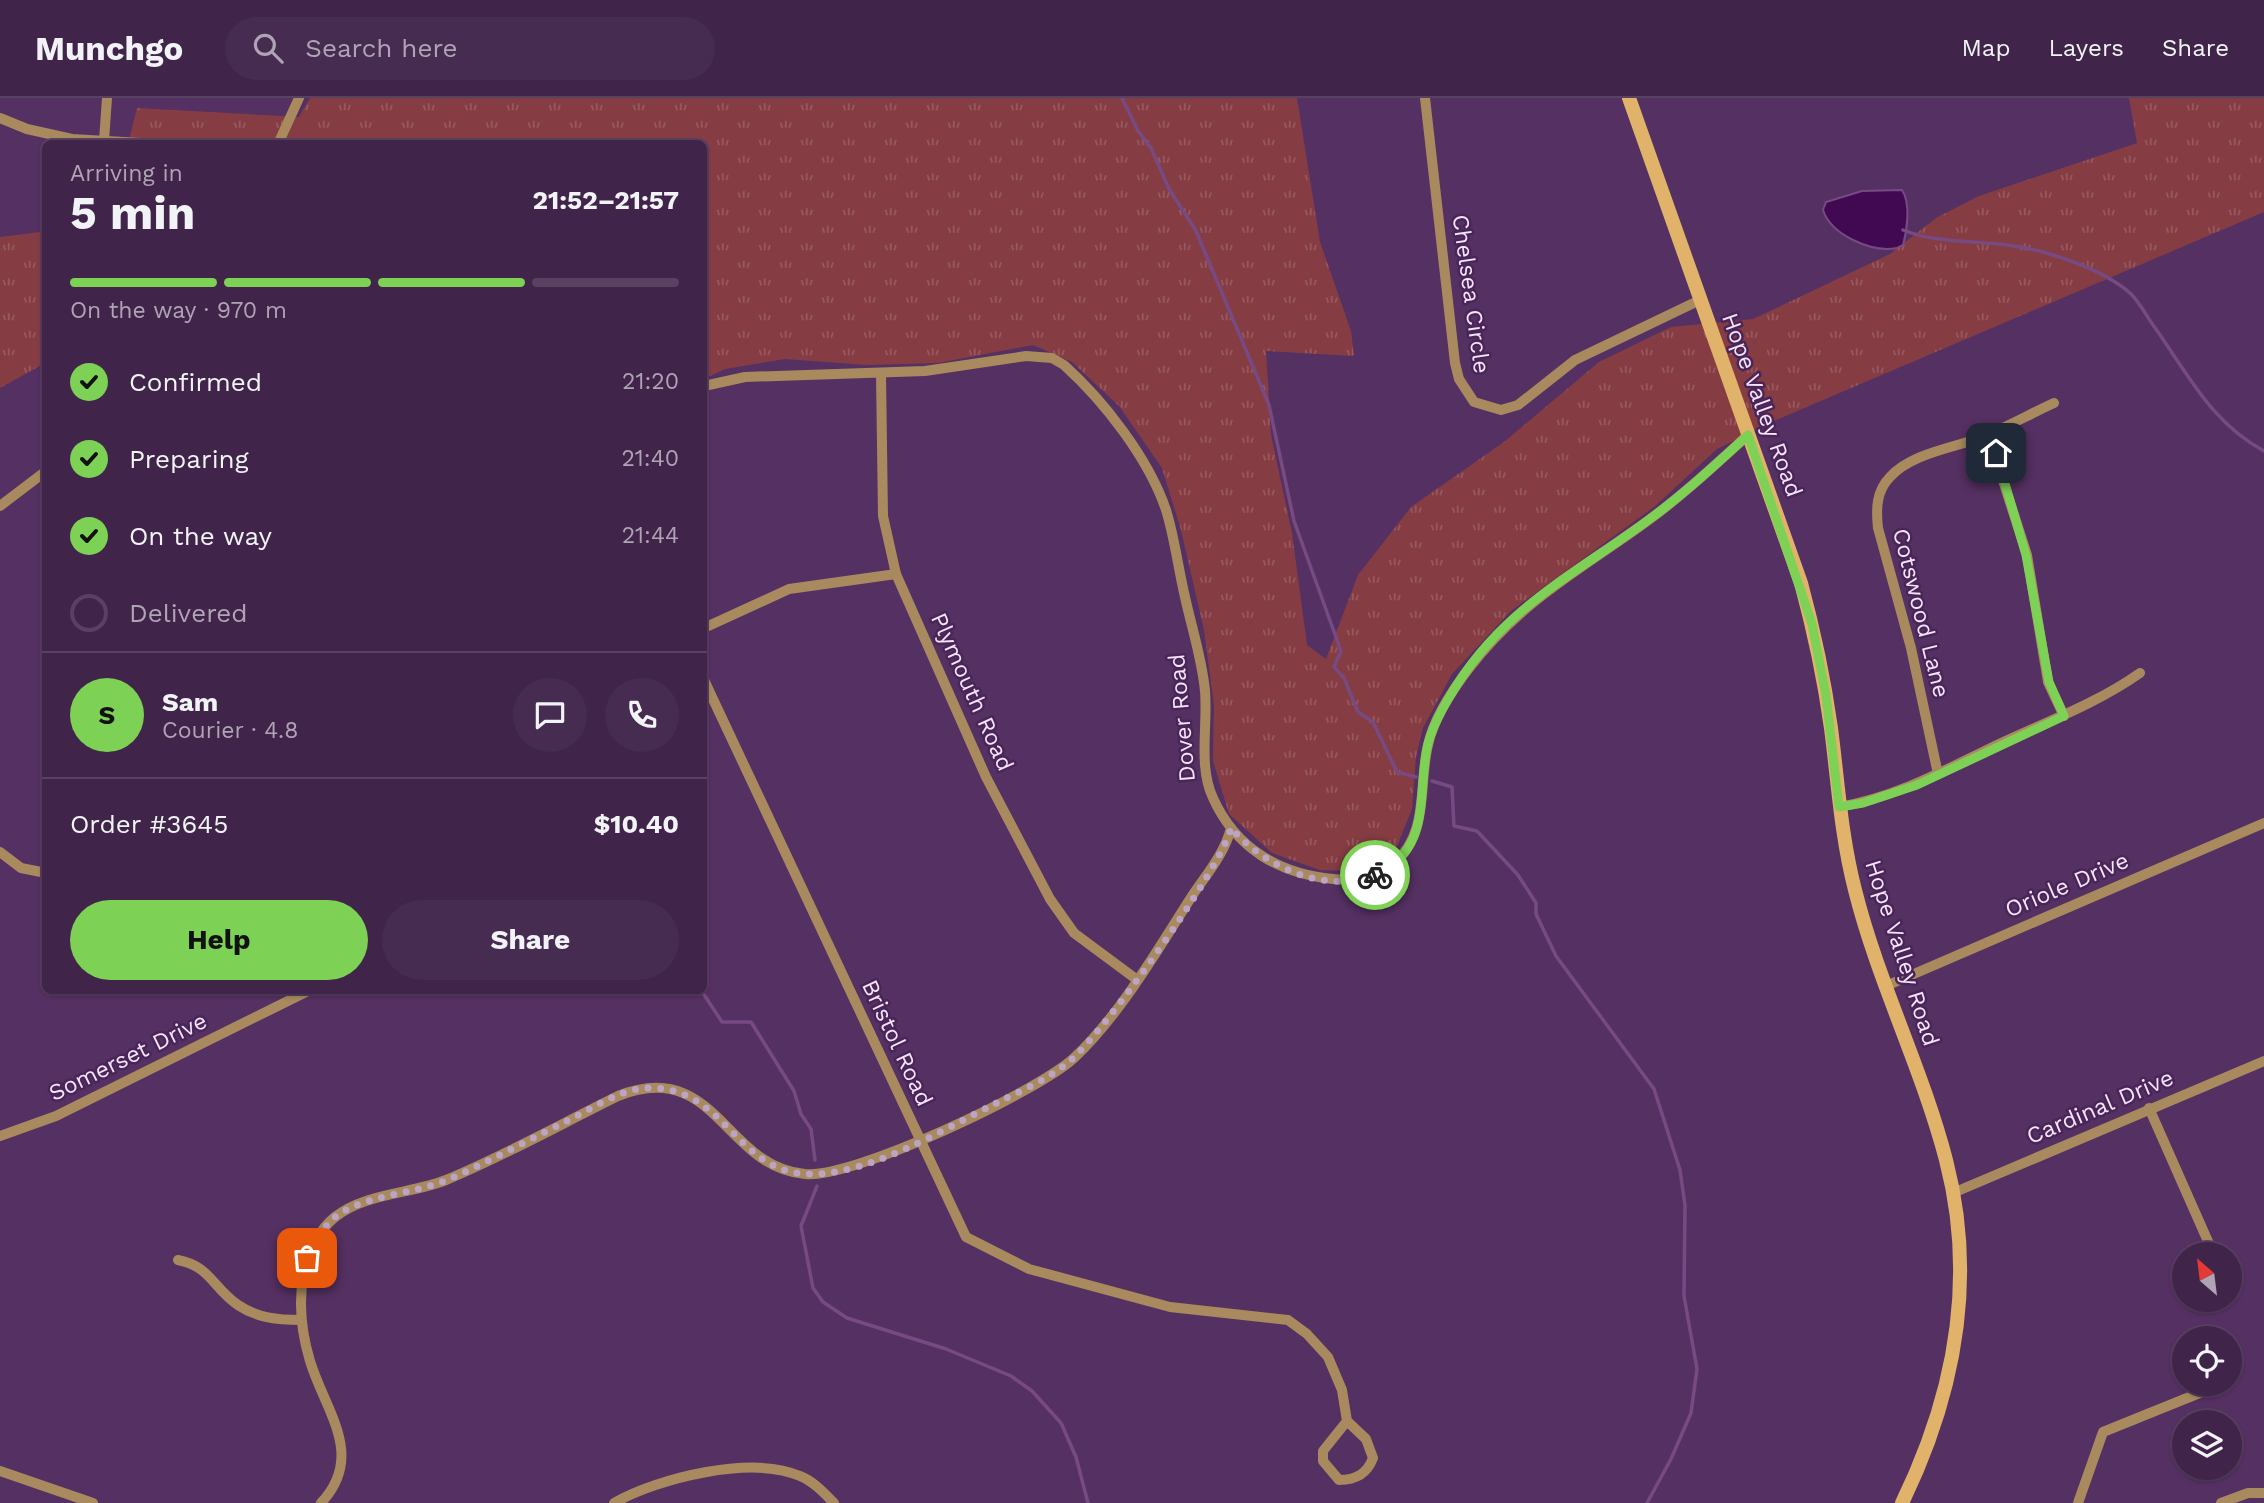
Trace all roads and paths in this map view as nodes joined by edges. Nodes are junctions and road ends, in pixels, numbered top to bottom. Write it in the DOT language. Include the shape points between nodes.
graph roads {
  1 [pos="107,98"];
  2 [pos="299,98"];
  3 [pos="1425,98"];
  4 [pos="1629,98"];
  5 [pos="0,118"];
  6 [pos="92,140"];
  7 [pos="104,140"];
  8 [pos="280,140"];
  9 [pos="1700,300"];
  10 [pos="881,374"];
  11 [pos="707,385"];
  12 [pos="2054,403"];
  13 [pos="1988,434"];
  14 [pos="1748,435"];
  15 [pos="42,474"];
  16 [pos="0,506"];
  17 [pos="896,574"];
  18 [pos="707,627"];
  19 [pos="2140,673"];
  20 [pos="707,686"];
  21 [pos="2064,716"];
  22 [pos="1938,774"];
  23 [pos="1839,807"];
  24 [pos="2264,822"];
  25 [pos="1231,828"];
  26 [pos="0,852"];
  27 [pos="42,872"];
  28 [pos="1136,979"];
  29 [pos="1886,986"];
  30 [pos="302,994"];
  31 [pos="2264,1061"];
  32 [pos="2149,1108"];
  33 [pos="0,1136"];
  34 [pos="919,1141"];
  35 [pos="1953,1193"];
  36 [pos="2208,1242"];
  37 [pos="178,1260"];
  38 [pos="301,1320"];
  39 [pos="2192,1396"];
  40 [pos="1347,1422"];
  41 [pos="0,1471"];
  42 [pos="2264,1493"];
  43 [pos="93,1503"];
  44 [pos="321,1503"];
  45 [pos="614,1503"];
  46 [pos="834,1503"];
  47 [pos="1902,1503"];
  48 [pos="2078,1503"];
  49 [pos="2221,1503"];
  1 -- 7 [label="street"];
  2 -- 8 [label="street"];
  3 -- 9 [label="street, Chelsea Circle" via="1455,363 1458,379 1474,402 1501,410 1518,405 1582,356"];
  4 -- 9 [label="main road, Hope Valley Road"];
  5 -- 6 [label="street" via="58,137"];
  9 -- 14 [label="main road, Hope Valley Road"];
  10 -- 11 [label="street, Dover Road" via="745,377"];
  10 -- 17 [label="street, Plymouth Road" via="883,516"];
  10 -- 25 [label="street, Dover Road" via="1040,356 1065,365 1113,418 1166,510 1203,675 1206,779"];
  12 -- 13 [label="street, Cotswood Lane"];
  13 -- 21 [label="street" via="2026,555 2049,682"];
  13 -- 22 [label="street, Cotswood Lane" via="1904,466 1889,477 1876,509"];
  14 -- 23 [label="main road, Hope Valley Road" via="1812,624"];
  14 -- 25 [label="street, Dover Road" via="1663,509 1532,602 1472,665 1432,732 1423,806 1410,843 1395,864 1359,879 1295,873 1266,860"];
  15 -- 16 [label="street"];
  17 -- 18 [label="street" via="789,589"];
  17 -- 28 [label="street, Plymouth Road" via="986,777 1054,905 1074,933"];
  19 -- 21 [label="street"];
  20 -- 34 [label="street, Bristol Road"];
  21 -- 22 [label="street"];
  22 -- 23 [label="street" via="1893,794"];
  23 -- 29 [label="main road, Hope Valley Road" via="1855,891"];
  24 -- 29 [label="street, Oriole Drive"];
  25 -- 28 [label="street" via="1227,842"];
  26 -- 27 [label="street" via="22,868"];
  28 -- 34 [label="street" via="1109,1018 1061,1068"];
  29 -- 35 [label="main road, Hope Valley Road" via="1939,1138"];
  30 -- 33 [label="street, Somerset Drive" via="57,1116"];
  31 -- 32 [label="street, Cardinal Drive"];
  32 -- 35 [label="street, Cardinal Drive"];
  32 -- 36 [label="street"];
  34 -- 38 [label="street" via="834,1173 791,1172 756,1153 692,1096 671,1088 635,1089 447,1180 373,1200 335,1217 307,1258"];
  34 -- 40 [label="street, Bristol Road" via="966,1237 1029,1269 1170,1307 1288,1320 1328,1357 1342,1390"];
  35 -- 47 [label="main road, Hope Valley Road" via="1961,1268 1953,1362 1926,1450"];
  37 -- 38 [label="street" via="195,1263 231,1299 258,1315"];
  38 -- 44 [label="street" via="311,1364 342,1444 338,1483"];
  39 -- 48 [label="street" via="2103,1432"];
  40 -- 40 [label="street" via="1323,1451 1323,1461 1339,1480 1362,1475 1373,1458 1366,1439"];
  41 -- 43 [label="street"];
  42 -- 49 [label="street" via="2248,1493"];
  45 -- 46 [label="street" via="652,1486 738,1468 798,1475"];
}
